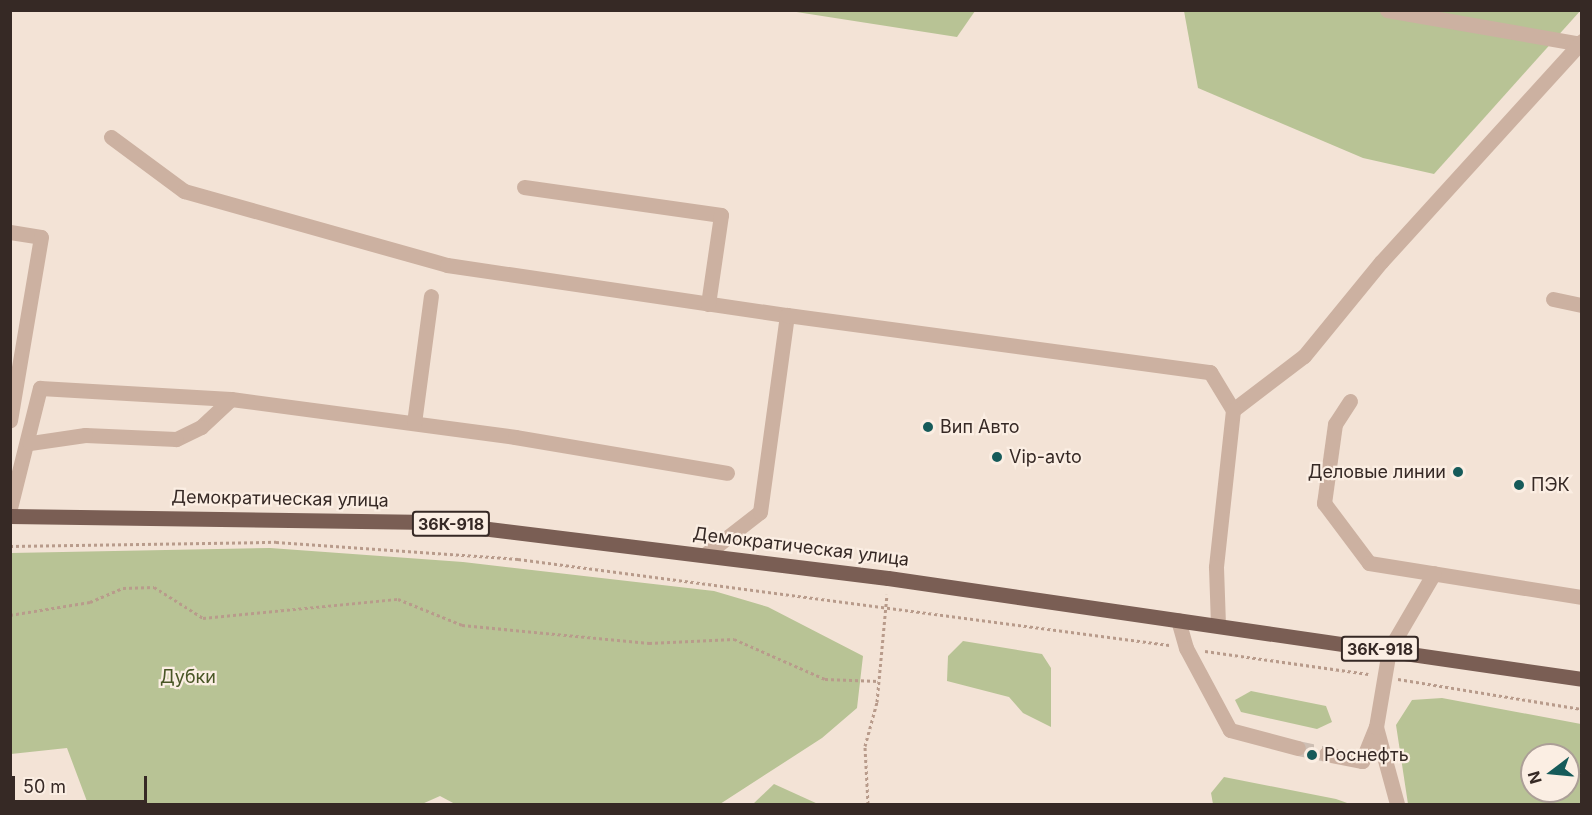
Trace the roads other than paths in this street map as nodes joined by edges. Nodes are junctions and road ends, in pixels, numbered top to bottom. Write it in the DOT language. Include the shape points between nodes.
graph roads {
  1 [pos="1387,10"];
  2 [pos="1464,16"];
  3 [pos="1581,43"];
  4 [pos="111,137"];
  5 [pos="524,187"];
  6 [pos="10,232"];
  7 [pos="431,296"];
  8 [pos="1553,299"];
  9 [pos="708,303"];
  10 [pos="1581,305"];
  11 [pos="787,315"];
  12 [pos="231,399"];
  13 [pos="1350,401"];
  14 [pos="1233,410"];
  15 [pos="10,420"];
  16 [pos="414,423"];
  17 [pos="30,443"];
  18 [pos="727,473"];
  19 [pos="10,508"];
  20 [pos="10,516"];
  21 [pos="705,554"];
  22 [pos="1434,573"];
  23 [pos="1581,597"];
  24 [pos="1178,620"];
  25 [pos="1218,625"];
  26 [pos="1389,650"];
  27 [pos="1581,679"];
  28 [pos="1376,727"];
  29 [pos="1298,748"];
  30 [pos="1326,754"];
  31 [pos="1397,804"];
  1 -- 2 [label="street"];
  2 -- 3 [label="street"];
  3 -- 14 [label="street" via="1381,262 1304,356"];
  4 -- 9 [label="street" via="184,191 447,265"];
  5 -- 9 [label="street" via="721,215"];
  6 -- 15 [label="street" via="40,237"];
  7 -- 16 [label="street"];
  8 -- 10 [label="street"];
  9 -- 11 [label="street"];
  11 -- 14 [label="street" via="1210,372"];
  11 -- 21 [label="street" via="760,512"];
  12 -- 16 [label="street"];
  12 -- 17 [label="street" via="201,427 176,439 85,435"];
  12 -- 17 [label="street" via="40,388"];
  13 -- 22 [label="street" via="1335,424 1324,503 1369,563"];
  14 -- 25 [label="street" via="1216,567"];
  16 -- 18 [label="street"];
  17 -- 19 [label="street"];
  20 -- 21 [label="main road, Демократическая улица / 36К-918" via="432,522"];
  21 -- 24 [label="main road, Демократическая улица / 36К-918"];
  22 -- 23 [label="street"];
  22 -- 26 [label="street"];
  24 -- 25 [label="main road, Демократическая улица / 36К-918"];
  24 -- 29 [label="street" via="1186,648 1230,730"];
  25 -- 26 [label="main road, Демократическая улица / 36К-918"];
  26 -- 27 [label="main road, Демократическая улица / 36К-918"];
  26 -- 28 [label="street" via="1381,676"];
  28 -- 30 [label="street" via="1362,761"];
  28 -- 31 [label="street"];
}
